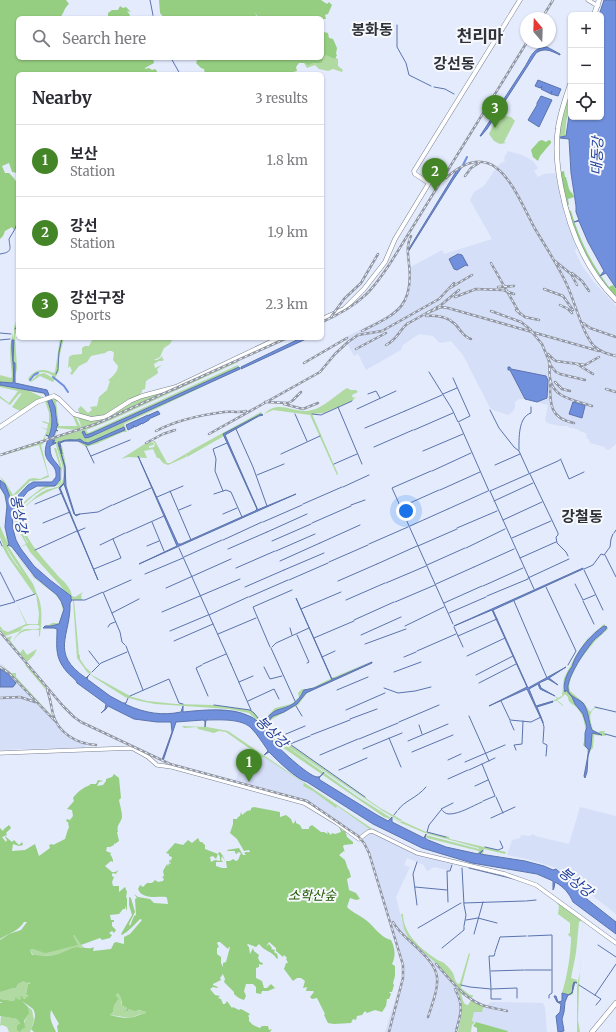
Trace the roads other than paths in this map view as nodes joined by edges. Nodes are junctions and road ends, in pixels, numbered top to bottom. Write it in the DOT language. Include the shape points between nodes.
graph roads {
  1 [pos="520,0"];
  2 [pos="588,0"];
  3 [pos="600,0"];
  4 [pos="598,6"];
  5 [pos="595,12"];
  6 [pos="570,84"];
  7 [pos="616,300"];
  8 [pos="324,318"];
  9 [pos="275,340"];
  10 [pos="0,427"];
  11 [pos="0,753"];
  12 [pos="616,943"];
  13 [pos="616,1003"];
  14 [pos="592,1032"];
  1 -- 8 [label="main road" via="414,171 429,183 395,239 385,262 349,305"];
  2 -- 4 [label="main road"];
  3 -- 4 [label="highway"];
  4 -- 5 [label="highway"];
  6 -- 7 [label="highway" via="560,116 556,143 565,208 585,259"];
  9 -- 10 [label="main road" via="174,388 130,401 105,417 91,419 75,414 57,397 37,402"];
  11 -- 12 [label="main road" via="130,748 160,766 172,767 304,803 359,839 372,831 417,853 505,874 534,884"];
  13 -- 14 [label="highway"];
}
